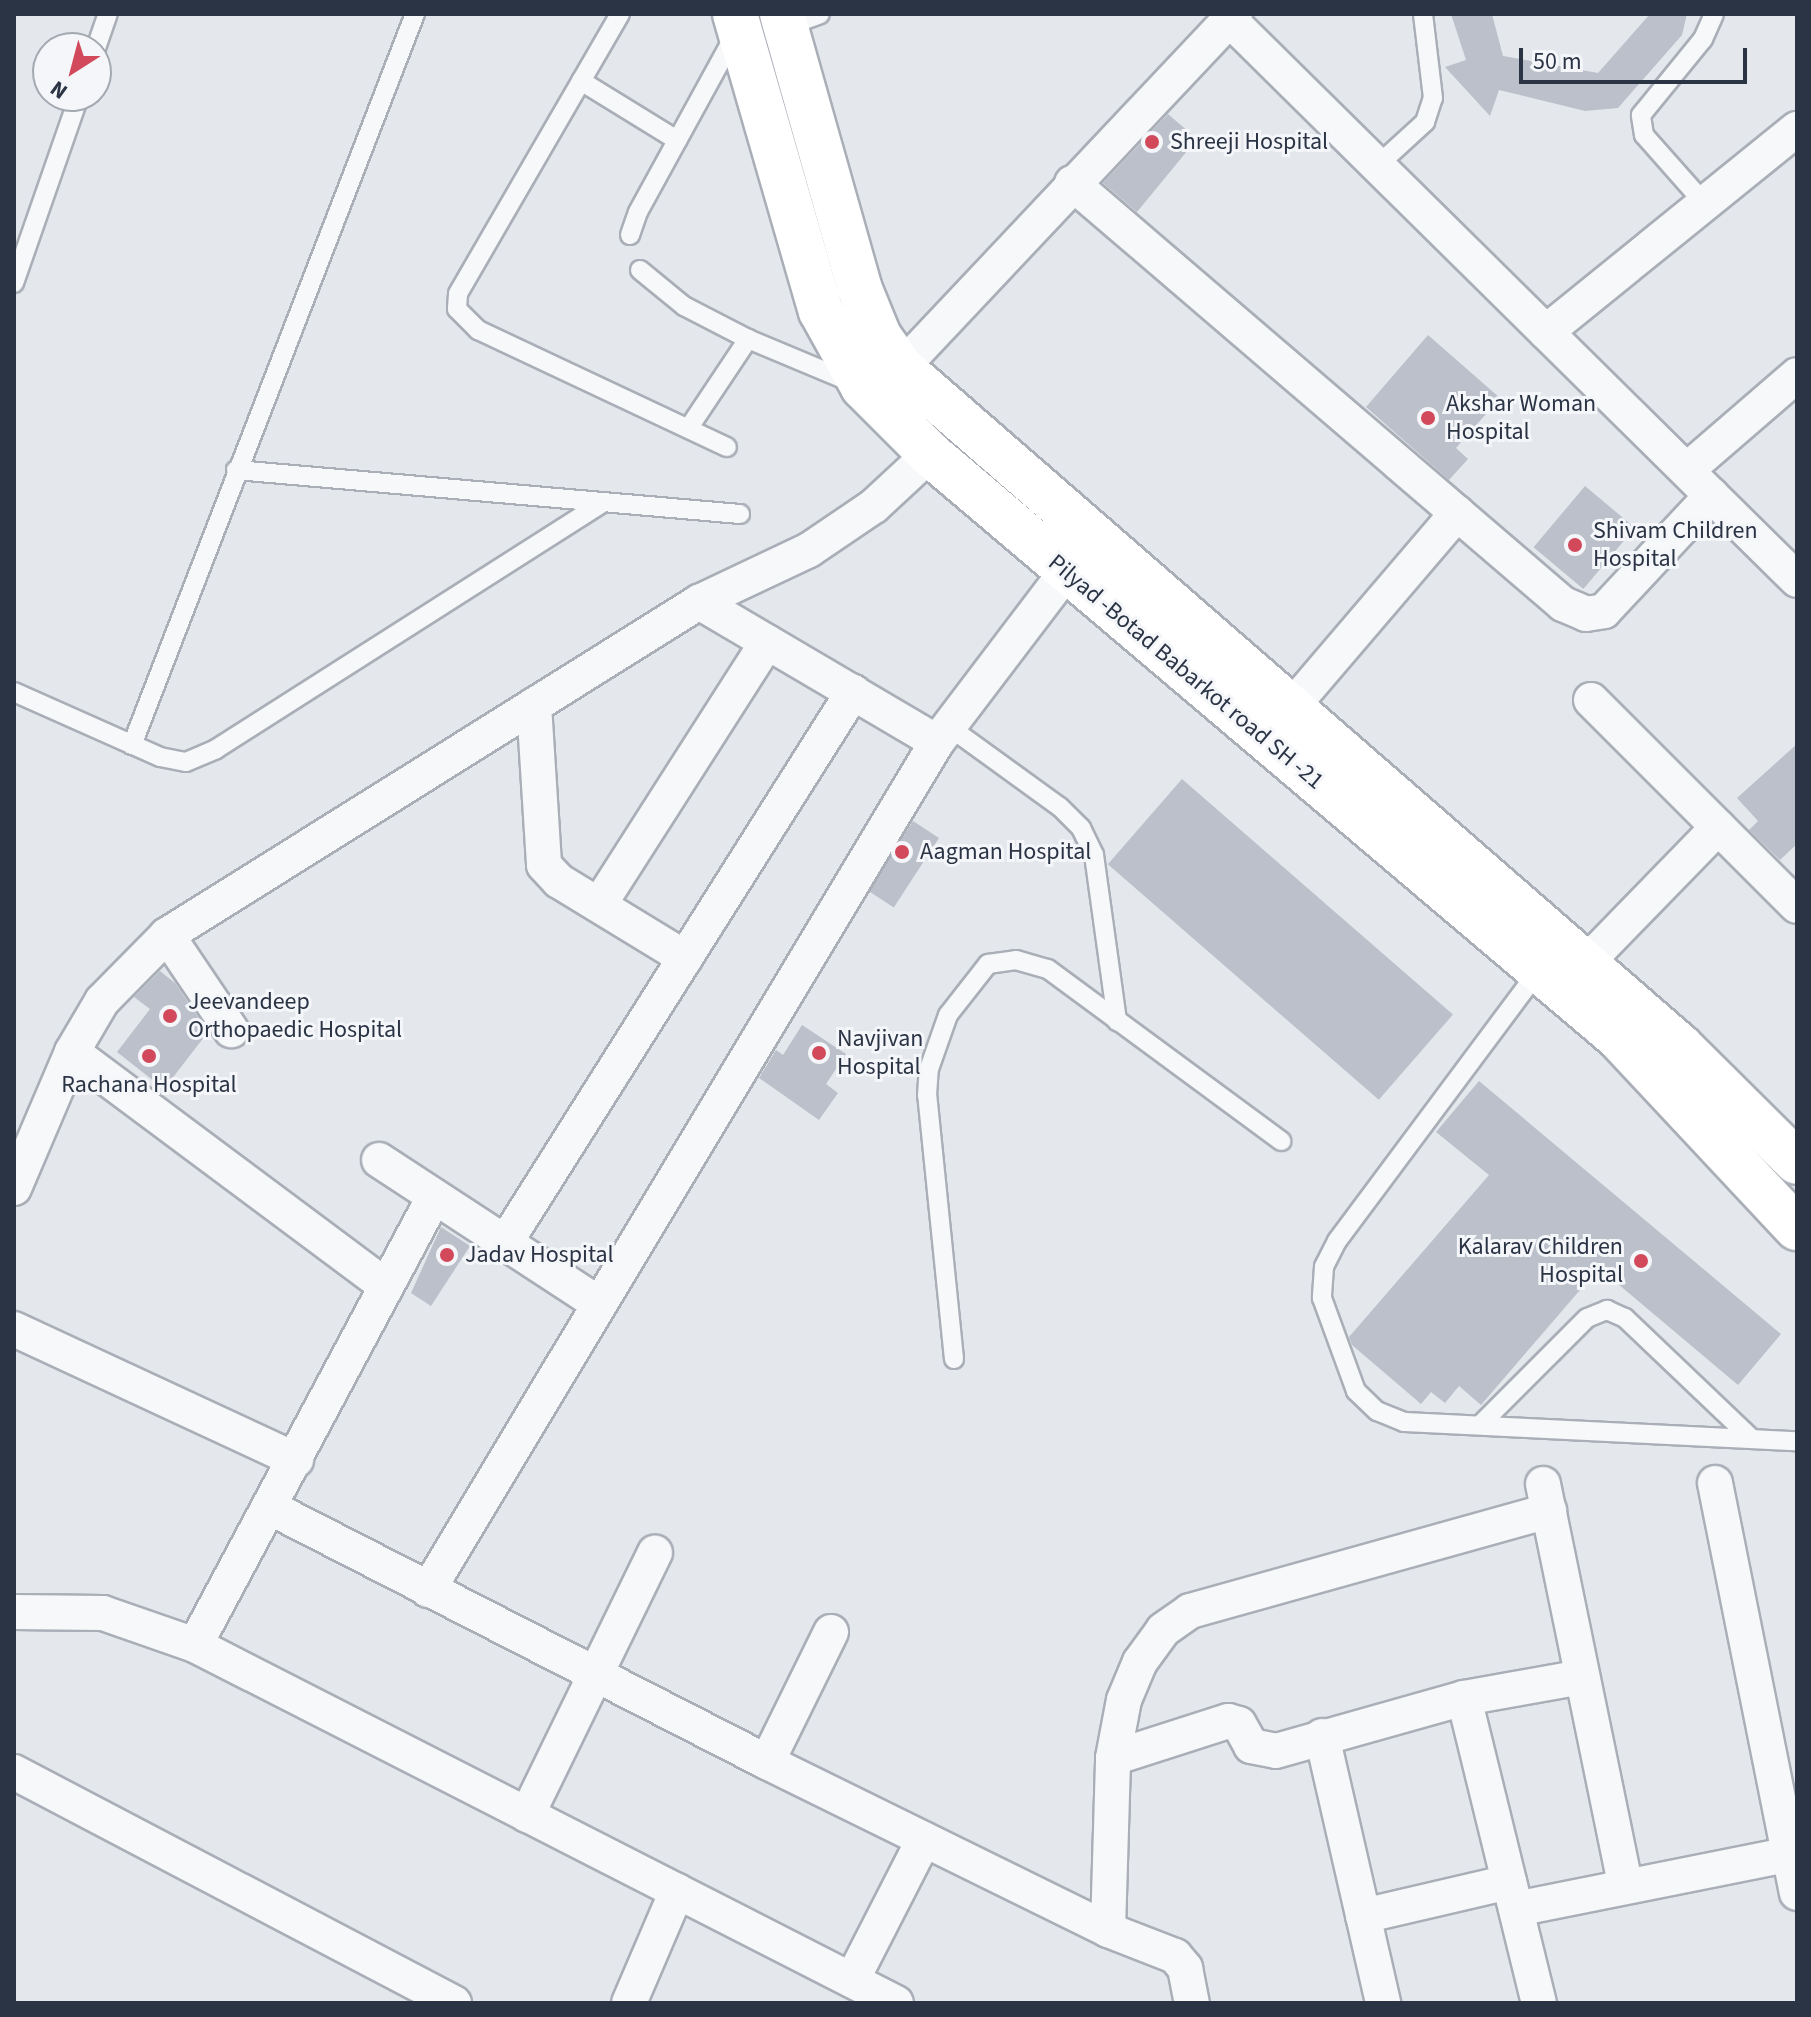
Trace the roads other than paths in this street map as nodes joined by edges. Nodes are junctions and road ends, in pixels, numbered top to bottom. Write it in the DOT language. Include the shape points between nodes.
graph roads {
  1 [pos="415,14"];
  2 [pos="620,14"];
  3 [pos="1423,14"];
  4 [pos="1714,14"];
  5 [pos="1232,17"];
  6 [pos="796,18"];
  7 [pos="737,21"];
  8 [pos="581,81"];
  9 [pos="73,112"];
  10 [pos="1797,129"];
  11 [pos="677,140"];
  12 [pos="1378,165"];
  13 [pos="1072,183"];
  14 [pos="1705,204"];
  15 [pos="630,235"];
  16 [pos="640,270"];
  17 [pos="14,283"];
  18 [pos="1546,332"];
  19 [pos="748,339"];
  20 [pos="1797,375"];
  21 [pos="882,377"];
  22 [pos="690,426"];
  23 [pos="727,447"];
  24 [pos="930,454"];
  25 [pos="236,470"];
  26 [pos="1687,470"];
  27 [pos="1712,495"];
  28 [pos="603,502"];
  29 [pos="1457,513"];
  30 [pos="740,514"];
  31 [pos="1080,554"];
  32 [pos="1797,580"];
  33 [pos="699,602"];
  34 [pos="767,642"];
  35 [pos="14,692"];
  36 [pos="853,692"];
  37 [pos="1591,700"];
  38 [pos="534,705"];
  39 [pos="1289,710"];
  40 [pos="943,734"];
  41 [pos="132,745"];
  42 [pos="1718,827"];
  43 [pos="599,905"];
  44 [pos="1797,906"];
  45 [pos="167,935"];
  46 [pos="685,958"];
  47 [pos="1585,964"];
  48 [pos="1539,970"];
  49 [pos="1117,1021"];
  50 [pos="231,1030"];
  51 [pos="72,1052"];
  52 [pos="1281,1141"];
  53 [pos="379,1160"];
  54 [pos="1797,1162"];
  55 [pos="14,1188"];
  56 [pos="434,1197"];
  57 [pos="1797,1228"];
  58 [pos="505,1243"];
  59 [pos="386,1286"];
  60 [pos="599,1304"];
  61 [pos="14,1329"];
  62 [pos="954,1359"];
  63 [pos="1480,1425"];
  64 [pos="1751,1438"];
  65 [pos="1797,1441"];
  66 [pos="296,1460"];
  67 [pos="1715,1483"];
  68 [pos="271,1508"];
  69 [pos="655,1552"];
  70 [pos="428,1590"];
  71 [pos="14,1612"];
  72 [pos="831,1632"];
  73 [pos="195,1645"];
  74 [pos="596,1677"];
  75 [pos="1582,1677"];
  76 [pos="1464,1698"];
  77 [pos="1322,1736"];
  78 [pos="1113,1758"];
  79 [pos="767,1762"];
  80 [pos="14,1772"];
  81 [pos="527,1815"];
  82 [pos="924,1839"];
  83 [pos="1792,1854"];
  84 [pos="1626,1887"];
  85 [pos="677,1891"];
  86 [pos="1797,1893"];
  87 [pos="1512,1896"];
  88 [pos="1363,1916"];
  89 [pos="1108,1930"];
  90 [pos="852,1980"];
  91 [pos="454,2003"];
  92 [pos="629,2003"];
  93 [pos="896,2003"];
  94 [pos="1192,2003"];
  95 [pos="1383,2003"];
  96 [pos="1539,2003"];
  1 -- 25 [label="lane"];
  2 -- 8 [label="lane"];
  3 -- 12 [label="lane" via="1433,98 1425,122"];
  4 -- 14 [label="lane" via="1703,39 1641,115 1644,135"];
  5 -- 12 [label="street"];
  5 -- 13 [label="street"];
  6 -- 21 [label="main road, Pilyad -Botad Babarkot road SH -21" via="859,287 879,336"];
  7 -- 11 [label="lane"];
  7 -- 21 [label="main road, Pilyad -Botad Babarkot road SH -21" via="821,311"];
  8 -- 11 [label="lane"];
  8 -- 22 [label="lane" via="458,294 457,309 478,330"];
  9 -- 17 [label="lane"];
  10 -- 14 [label="street"];
  11 -- 15 [label="lane"];
  12 -- 18 [label="street"];
  13 -- 21 [label="street"];
  13 -- 29 [label="street"];
  14 -- 18 [label="street"];
  16 -- 19 [label="lane" via="684,306"];
  18 -- 26 [label="street"];
  19 -- 21 [label="lane"];
  19 -- 22 [label="lane"];
  20 -- 26 [label="street"];
  21 -- 24 [label="main road, Pilyad -Botad Babarkot road SH -21"];
  21 -- 31 [label="main road, Pilyad -Botad Babarkot road SH -21"];
  22 -- 23 [label="lane"];
  24 -- 31 [label="main road, Pilyad -Botad Babarkot road SH -21"];
  24 -- 33 [label="street" via="874,506 809,550"];
  25 -- 28 [label="lane"];
  25 -- 41 [label="lane"];
  26 -- 27 [label="street"];
  27 -- 29 [label="street" via="1604,611 1586,614 1563,604"];
  27 -- 32 [label="street"];
  28 -- 30 [label="lane"];
  28 -- 41 [label="lane" via="216,749 186,762"];
  29 -- 39 [label="street"];
  31 -- 39 [label="main road, Pilyad -Botad Babarkot road SH -21"];
  31 -- 40 [label="street"];
  31 -- 48 [label="main road, Pilyad -Botad Babarkot road SH -21"];
  33 -- 34 [label="street"];
  33 -- 38 [label="street"];
  34 -- 36 [label="street"];
  34 -- 43 [label="street"];
  35 -- 41 [label="lane"];
  36 -- 40 [label="street"];
  36 -- 46 [label="street"];
  37 -- 42 [label="street"];
  38 -- 43 [label="street" via="544,865"];
  38 -- 45 [label="street"];
  39 -- 47 [label="main road, Pilyad -Botad Babarkot road SH -21"];
  40 -- 49 [label="lane" via="1060,807 1081,828 1094,855"];
  40 -- 60 [label="street"];
  42 -- 44 [label="street"];
  42 -- 47 [label="street"];
  43 -- 46 [label="street"];
  45 -- 50 [label="street"];
  45 -- 51 [label="street" via="102,1001"];
  46 -- 58 [label="street"];
  47 -- 54 [label="main road, Pilyad -Botad Babarkot road SH -21" via="1681,1047"];
  48 -- 57 [label="main road, Pilyad -Botad Babarkot road SH -21" via="1618,1037"];
  48 -- 63 [label="lane" via="1337,1241 1324,1267 1322,1298 1356,1391 1377,1411 1404,1422"];
  49 -- 52 [label="lane"];
  49 -- 62 [label="lane" via="1048,969 1016,960 988,964 948,1015 936,1044 927,1095"];
  51 -- 55 [label="street"];
  51 -- 59 [label="street"];
  53 -- 56 [label="street"];
  56 -- 58 [label="street"];
  56 -- 59 [label="street"];
  58 -- 60 [label="street"];
  59 -- 66 [label="street"];
  60 -- 70 [label="street"];
  61 -- 66 [label="street"];
  63 -- 64 [label="lane"];
  63 -- 64 [label="lane" via="1587,1318 1607,1310 1625,1318"];
  64 -- 65 [label="lane"];
  66 -- 68 [label="street"];
  67 -- 83 [label="street"];
  68 -- 70 [label="street"];
  68 -- 73 [label="street"];
  69 -- 74 [label="street"];
  70 -- 74 [label="street"];
  71 -- 73 [label="street" via="103,1613"];
  72 -- 79 [label="street"];
  73 -- 81 [label="street"];
  74 -- 79 [label="street"];
  74 -- 81 [label="street"];
  75 -- 76 [label="street"];
  75 -- 78 [label="street" via="1546,1497 1190,1611 1163,1630 1140,1662 1124,1700"];
  75 -- 84 [label="street"];
  76 -- 77 [label="street"];
  76 -- 87 [label="street"];
  77 -- 78 [label="street" via="1261,1752 1251,1746 1239,1724 1228,1721"];
  77 -- 88 [label="street"];
  78 -- 89 [label="street"];
  79 -- 82 [label="street"];
  80 -- 91 [label="street"];
  81 -- 85 [label="street"];
  82 -- 89 [label="street"];
  82 -- 90 [label="street"];
  83 -- 84 [label="street"];
  83 -- 86 [label="street"];
  84 -- 87 [label="street"];
  85 -- 90 [label="street"];
  85 -- 92 [label="street"];
  87 -- 88 [label="street"];
  87 -- 96 [label="street"];
  88 -- 95 [label="street"];
  89 -- 94 [label="street" via="1175,1956 1185,1968"];
  90 -- 93 [label="street"];
}
